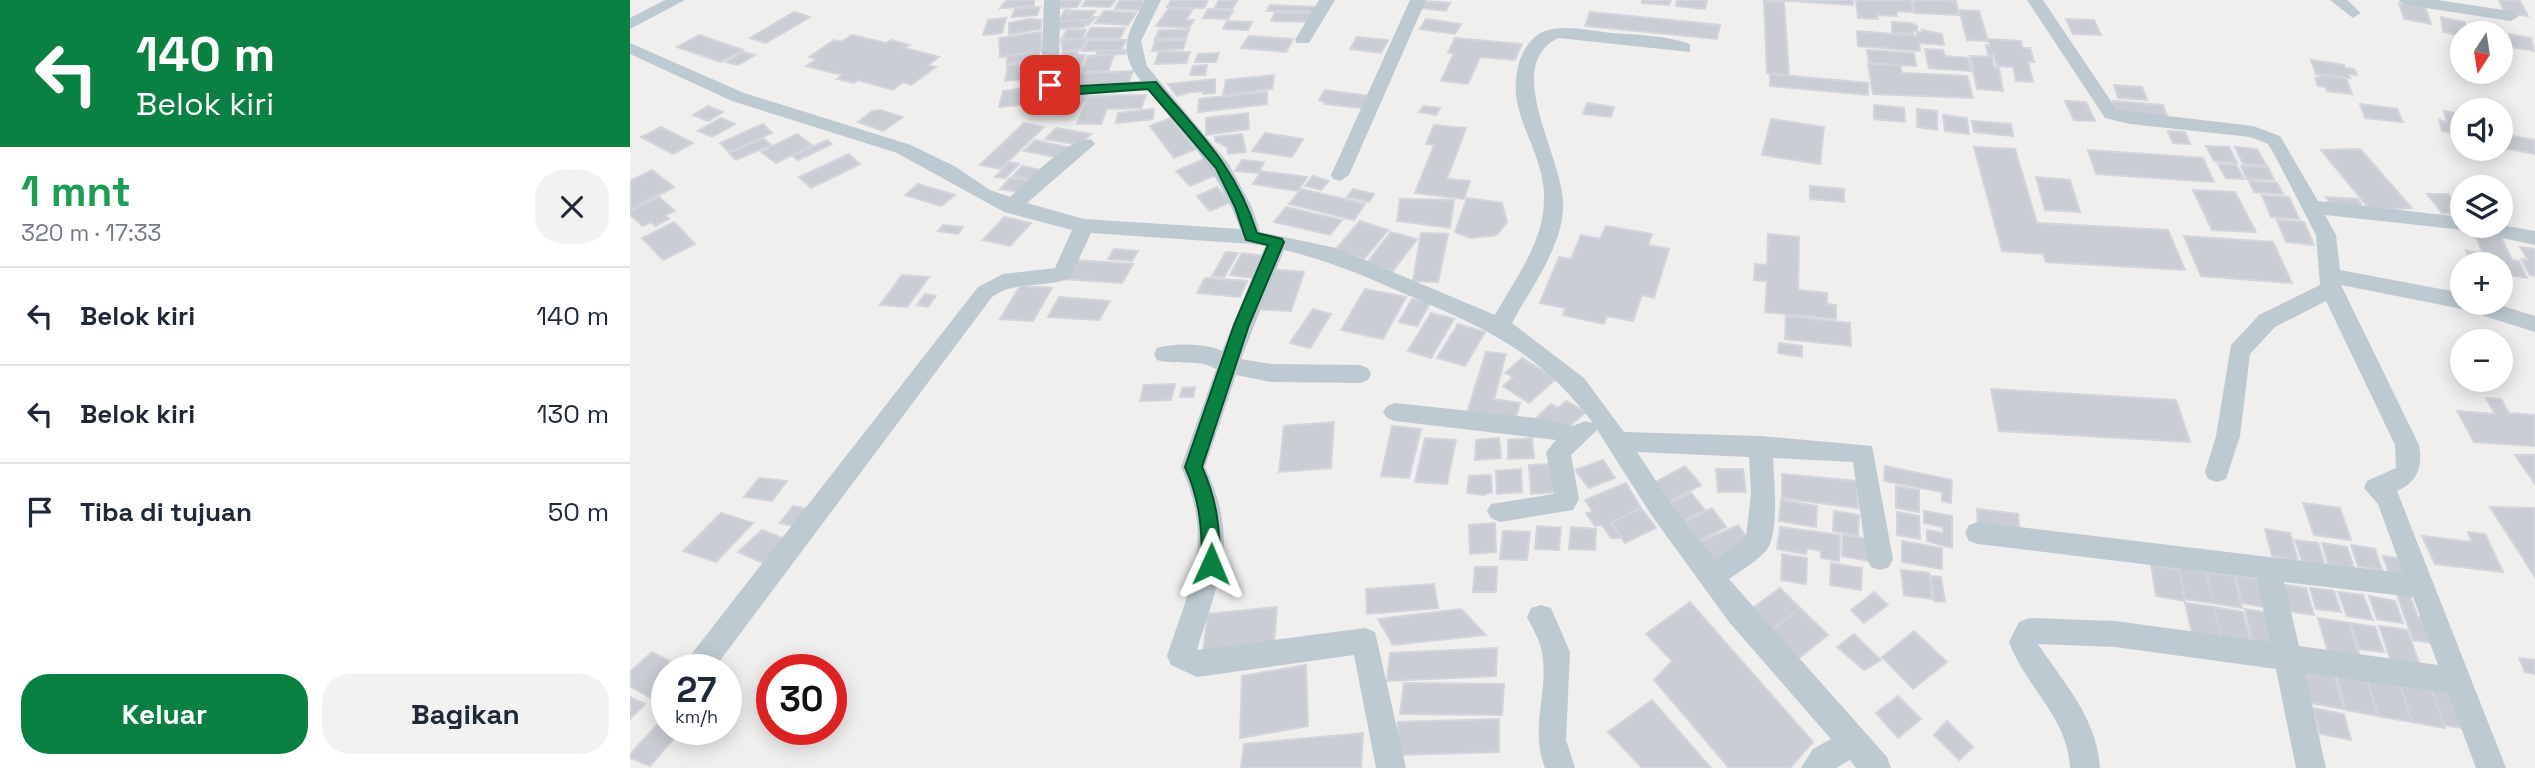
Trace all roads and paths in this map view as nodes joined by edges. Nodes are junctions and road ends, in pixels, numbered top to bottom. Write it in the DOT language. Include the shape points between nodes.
graph roads {
  1 [pos="1052,0"];
  2 [pos="1153,0"];
  3 [pos="1327,0"];
  4 [pos="1418,0"];
  5 [pos="2035,0"];
  6 [pos="2338,0"];
  7 [pos="2406,0"];
  8 [pos="670,1"];
  9 [pos="2353,13"];
  10 [pos="2511,16"];
  11 [pos="630,24"];
  12 [pos="1303,40"];
  13 [pos="630,48"];
  14 [pos="1684,48"];
  15 [pos="1152,85"];
  16 [pos="1086,144"];
  17 [pos="1340,175"];
  18 [pos="1011,207"];
  19 [pos="2314,207"];
  20 [pos="2450,223"];
  21 [pos="1084,226"];
  22 [pos="2513,234"];
  23 [pos="1251,237"];
  24 [pos="2535,238"];
  25 [pos="1277,242"];
  26 [pos="2330,282"];
  27 [pos="2450,299"];
  28 [pos="2507,315"];
  29 [pos="2535,324"];
  30 [pos="1500,326"];
  31 [pos="1165,354"];
  32 [pos="1227,365"];
  33 [pos="1360,374"];
  34 [pos="1395,412"];
  35 [pos="1602,419"];
  36 [pos="1576,436"];
  37 [pos="1616,442"];
  38 [pos="1760,446"];
  39 [pos="2217,472"];
  40 [pos="1500,511"];
  41 [pos="1978,533"];
  42 [pos="1880,559"];
  43 [pos="2267,568"];
  44 [pos="1712,577"];
  45 [pos="2424,587"];
  46 [pos="1541,617"];
  47 [pos="708,654"];
  48 [pos="2288,656"];
  49 [pos="2460,681"];
  50 [pos="1852,743"];
  51 [pos="1391,768"];
  52 [pos="1560,768"];
  53 [pos="1816,768"];
  54 [pos="1876,768"];
  55 [pos="2085,768"];
  56 [pos="2311,768"];
  57 [pos="2491,768"];
  1 -- 15 [label="street" via="1050,85 1079,90"];
  2 -- 15 [label="street" via="1133,41 1139,67"];
  3 -- 12 [label="street"];
  4 -- 17 [label="street"];
  5 -- 19 [label="street" via="2111,114 2264,135 2282,151"];
  6 -- 9 [label="street"];
  7 -- 10 [label="street"];
  8 -- 11 [label="street"];
  13 -- 18 [label="street" via="738,97 855,132 930,162"];
  14 -- 30 [label="street" via="1667,41 1555,33 1537,42 1522,87 1551,174 1552,221"];
  15 -- 23 [label="street" via="1221,167 1242,207"];
  16 -- 18 [label="street"];
  18 -- 21 [label="street"];
  19 -- 20 [label="street"];
  19 -- 26 [label="street" via="2326,235"];
  21 -- 23 [label="street"];
  21 -- 47 [label="street" via="1063,273 1039,280 1005,279 985,292"];
  22 -- 24 [label="street"];
  23 -- 25 [label="street"];
  25 -- 30 [label="street" via="1329,253"];
  25 -- 32 [label="street"];
  26 -- 27 [label="street"];
  26 -- 39 [label="street" via="2267,321 2239,351 2228,436"];
  26 -- 45 [label="street" via="2407,445 2411,463 2405,475 2376,488 2389,498"];
  28 -- 29 [label="street"];
  30 -- 35 [label="street" via="1576,384"];
  31 -- 32 [label="street" via="1212,355"];
  32 -- 33 [label="street" via="1272,373"];
  32 -- 51 [label="street" via="1193,467 1205,493 1213,542 1211,564 1181,656 1197,664 1365,641"];
  34 -- 36 [label="street" via="1545,428"];
  35 -- 36 [label="street"];
  35 -- 37 [label="street"];
  36 -- 40 [label="street" via="1558,452 1564,503"];
  37 -- 38 [label="street"];
  37 -- 44 [label="street"];
  38 -- 42 [label="street" via="1864,453"];
  38 -- 44 [label="street" via="1763,494 1758,543"];
  41 -- 43 [label="street"];
  43 -- 45 [label="street"];
  43 -- 48 [label="street"];
  44 -- 50 [label="street"];
  45 -- 49 [label="street"];
  46 -- 52 [label="street" via="1558,659 1551,734"];
  48 -- 49 [label="street"];
  48 -- 55 [label="street" via="2102,633 2029,631 2023,642 2026,650 2073,717"];
  48 -- 56 [label="street"];
  49 -- 57 [label="street"];
  50 -- 53 [label="street"];
  50 -- 54 [label="street"];
}
